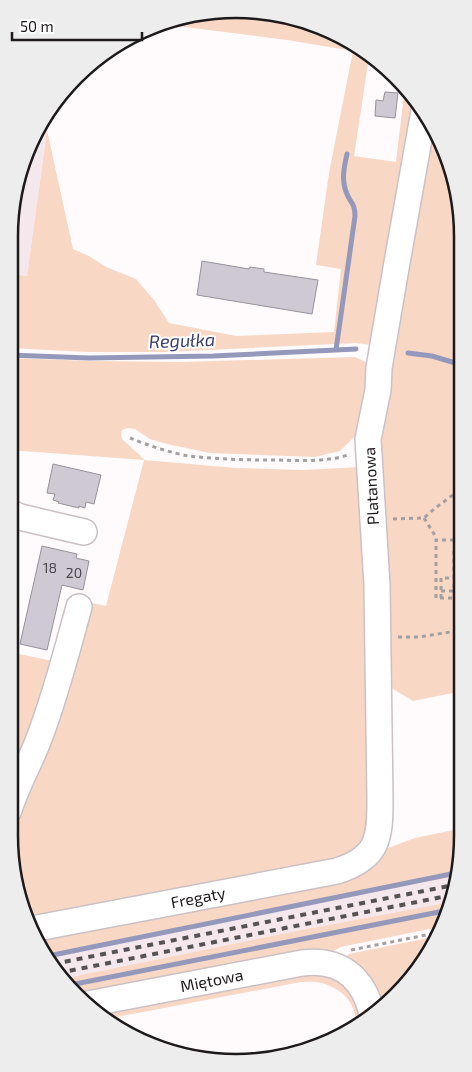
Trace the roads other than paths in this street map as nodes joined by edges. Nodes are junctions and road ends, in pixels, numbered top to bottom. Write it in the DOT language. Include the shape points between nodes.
graph roads {
  1 [pos="422,122"];
  2 [pos="18,516"];
  3 [pos="84,532"];
  4 [pos="79,607"];
  5 [pos="18,785"];
  6 [pos="361,861"];
  7 [pos="38,928"];
  8 [pos="95,1003"];
  9 [pos="370,1008"];
  1 -- 6 [label="street, Platanowa" via="368,448 377,585 380,800 377,837 373,848"];
  2 -- 3 [label="street"];
  4 -- 5 [label="street" via="45,724"];
  6 -- 7 [label="street, Fregaty" via="337,871"];
  8 -- 9 [label="street, Miętowa" via="317,962 347,972 362,988"];
}
